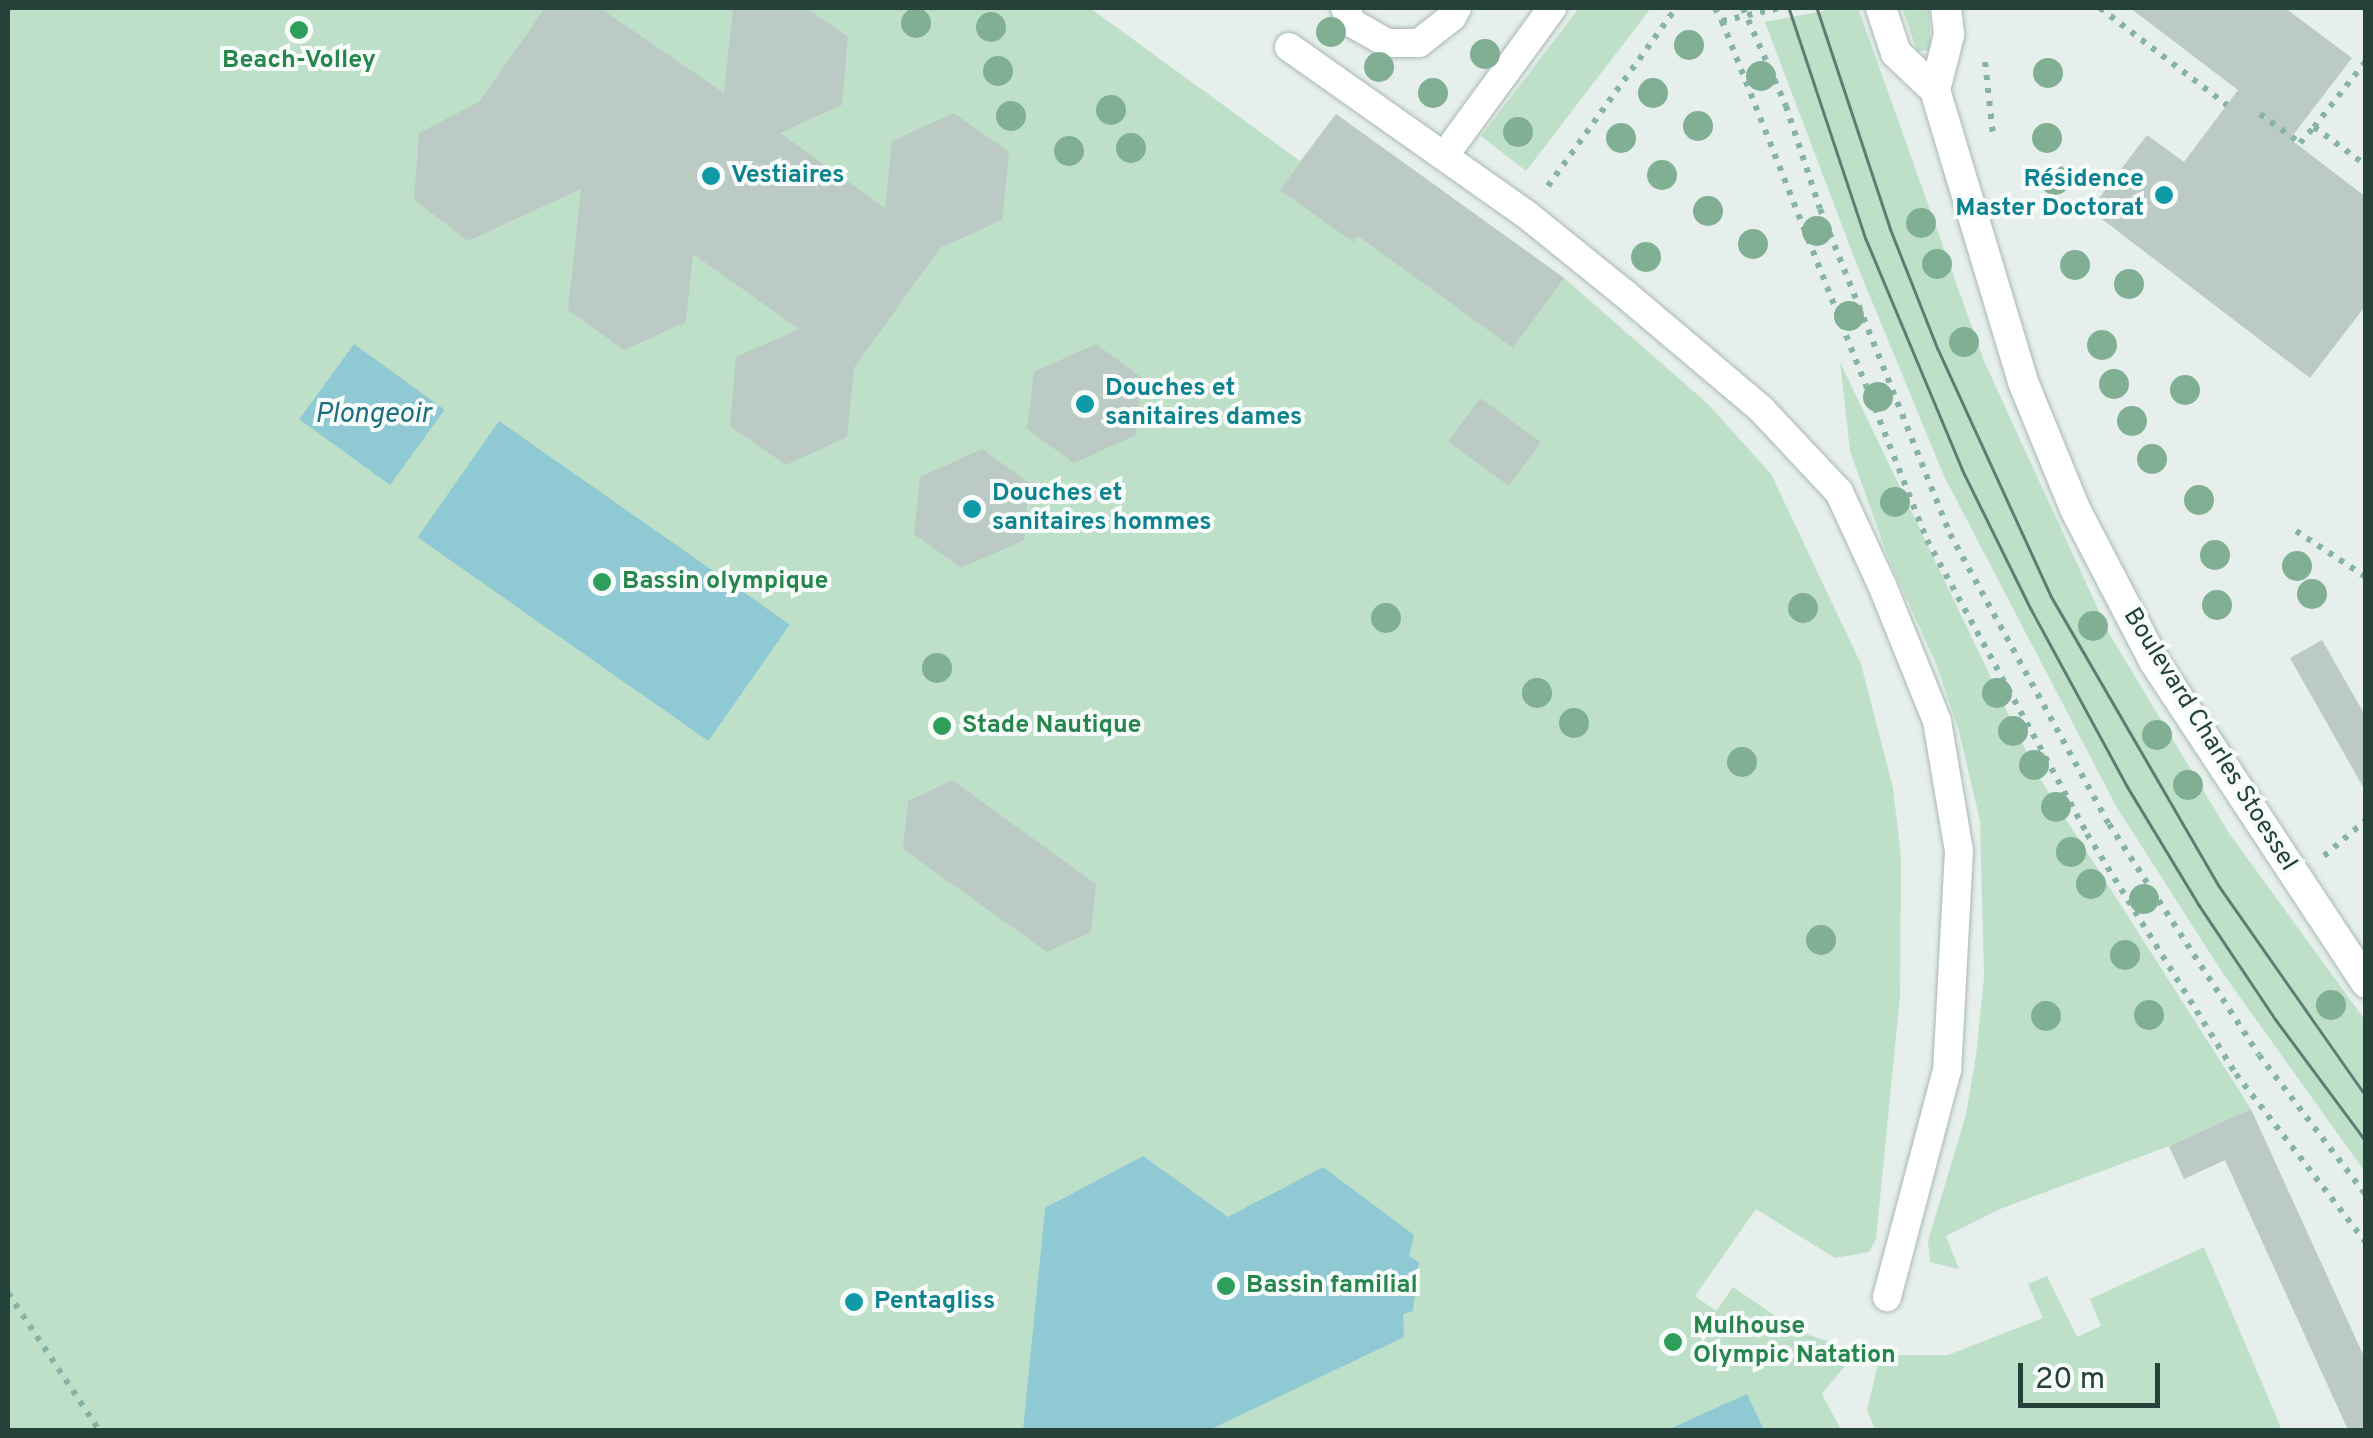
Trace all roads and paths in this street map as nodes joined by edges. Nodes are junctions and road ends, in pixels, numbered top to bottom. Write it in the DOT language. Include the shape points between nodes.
graph roads {
  1 [pos="1345,8"];
  2 [pos="1457,8"];
  3 [pos="1552,8"];
  4 [pos="1676,8"];
  5 [pos="1716,8"];
  6 [pos="1780,8"];
  7 [pos="1881,8"];
  8 [pos="1946,8"];
  9 [pos="2100,8"];
  10 [pos="1745,11"];
  11 [pos="1722,21"];
  12 [pos="1986,45"];
  13 [pos="1289,47"];
  14 [pos="2366,62"];
  15 [pos="1935,90"];
  16 [pos="2227,105"];
  17 [pos="2260,114"];
  18 [pos="2314,127"];
  19 [pos="1995,144"];
  20 [pos="1445,156"];
  21 [pos="2366,165"];
  22 [pos="1527,215"];
  23 [pos="2296,531"];
  24 [pos="2366,578"];
  25 [pos="2366,820"];
  26 [pos="2319,860"];
  27 [pos="2366,983"];
  28 [pos="2366,1195"];
  29 [pos="2366,1243"];
  30 [pos="8,1293"];
  31 [pos="1887,1297"];
  32 [pos="99,1430"];
  1 -- 2 [label="lane" via="1352,23 1387,44 1419,44"];
  3 -- 20 [label="lane"];
  4 -- 22 [label="path"];
  5 -- 11 [label="path"];
  6 -- 10 [label="path"];
  7 -- 15 [label="main road, Boulevard Charles Stoessel" via="1896,52"];
  8 -- 15 [label="main road" via="1949,34"];
  9 -- 16 [label="path"];
  10 -- 11 [label="path"];
  10 -- 28 [label="path" via="1950,534 2109,824 2259,1055"];
  11 -- 29 [label="path" via="1927,540 2088,834 2236,1074"];
  12 -- 19 [label="path"];
  13 -- 20 [label="lane"];
  14 -- 18 [label="path"];
  15 -- 27 [label="main road, Boulevard Charles Stoessel" via="2023,382 2075,509 2154,661"];
  17 -- 18 [label="path" via="2300,143"];
  18 -- 21 [label="path"];
  20 -- 22 [label="lane"];
  22 -- 31 [label="lane" via="1761,408 1838,492 1937,721 1958,851 1947,1070"];
  23 -- 24 [label="path"];
  25 -- 26 [label="path"];
  30 -- 32 [label="path"];
}
